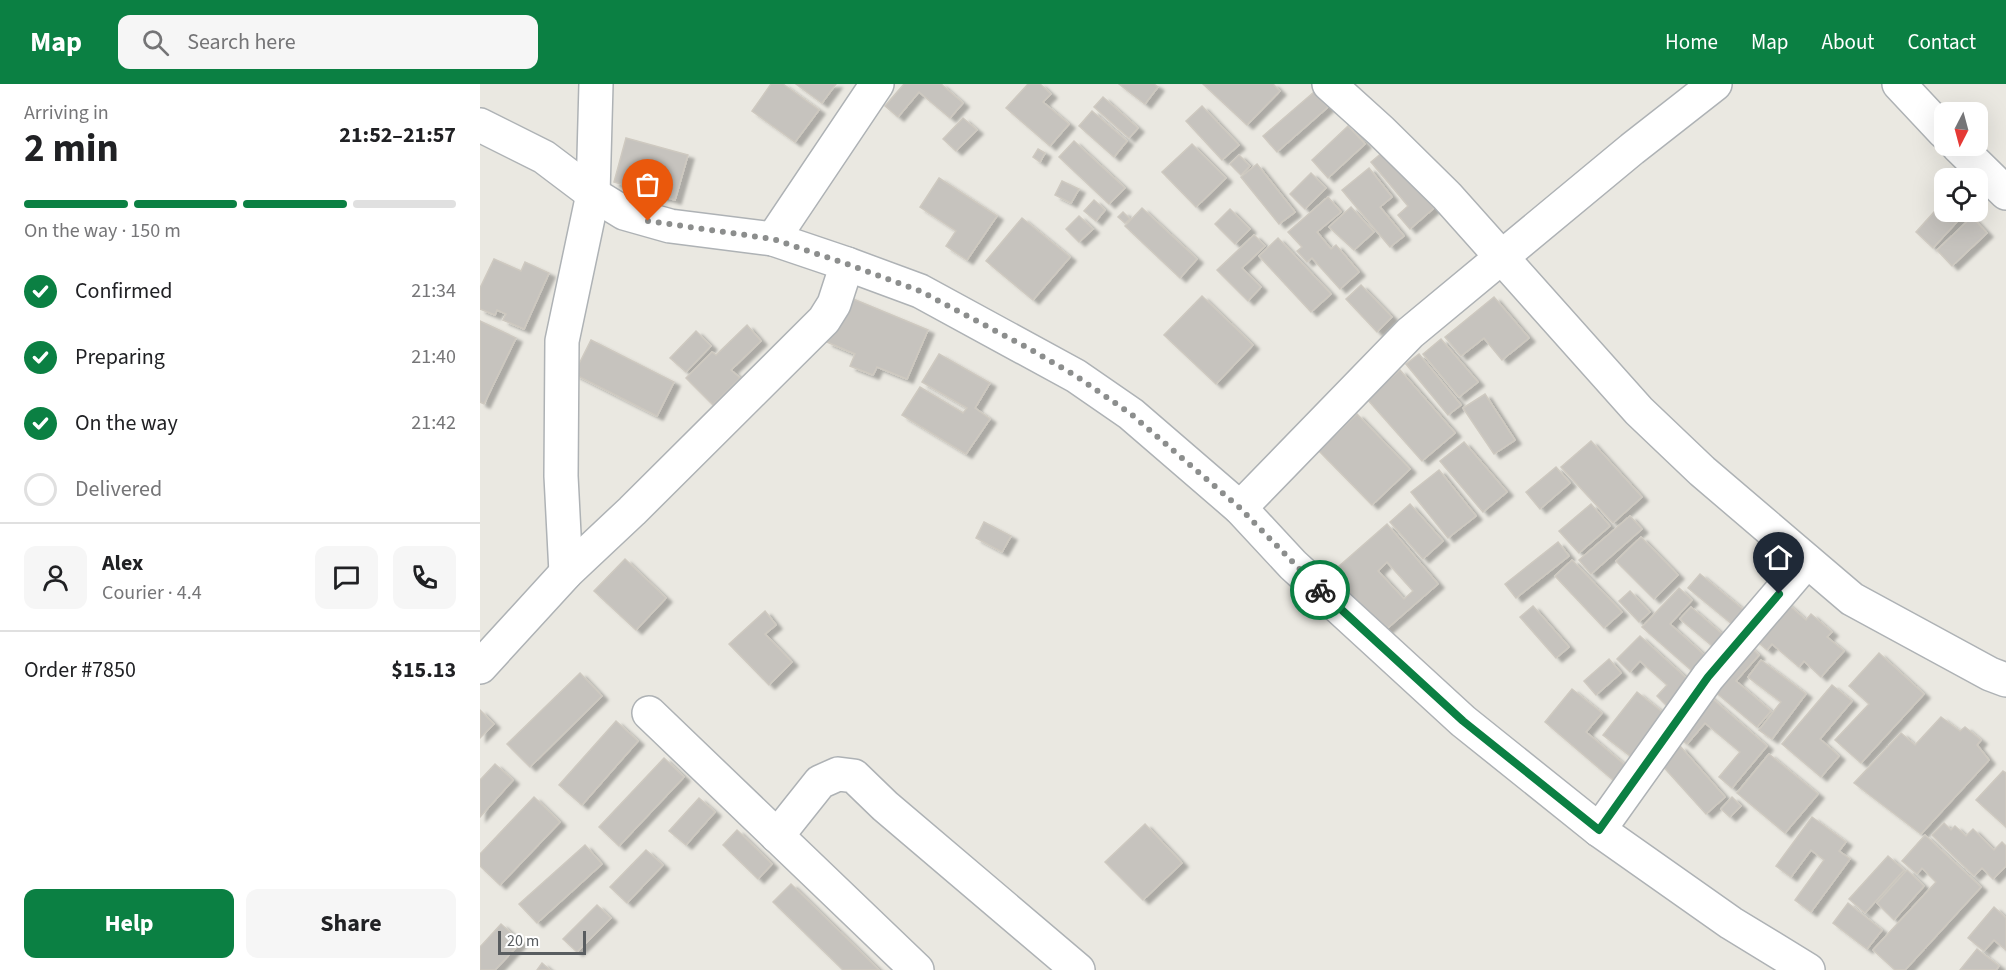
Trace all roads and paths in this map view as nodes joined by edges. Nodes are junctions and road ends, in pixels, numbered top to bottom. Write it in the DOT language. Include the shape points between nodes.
graph roads {
  1 [pos="596,84"];
  2 [pos="877,84"];
  3 [pos="1329,84"];
  4 [pos="1715,84"];
  5 [pos="1899,84"];
  6 [pos="1934,121"];
  7 [pos="480,125"];
  8 [pos="1968,156"];
  9 [pos="2006,193"];
  10 [pos="593,195"];
  11 [pos="773,239"];
  12 [pos="1501,260"];
  13 [pos="847,264"];
  14 [pos="1240,508"];
  15 [pos="1807,561"];
  16 [pos="566,573"];
  17 [pos="480,667"];
  18 [pos="2006,680"];
  19 [pos="649,713"];
  20 [pos="1599,830"];
  21 [pos="777,836"];
  22 [pos="917,970"];
  23 [pos="1078,970"];
  24 [pos="1808,970"];
  1 -- 10 [label="street"];
  2 -- 11 [label="street"];
  3 -- 12 [label="street" via="1447,196"];
  4 -- 12 [label="street"];
  5 -- 6 [label="street"];
  7 -- 10 [label="street" via="544,156"];
  8 -- 9 [label="street"];
  10 -- 11 [label="street" via="624,213 648,221"];
  10 -- 16 [label="street" via="562,341 561,476"];
  11 -- 13 [label="street"];
  12 -- 14 [label="street" via="1410,333"];
  12 -- 15 [label="street" via="1639,411"];
  13 -- 14 [label="street" via="920,291 1076,376 1131,414"];
  13 -- 16 [label="street" via="834,304 824,320"];
  14 -- 20 [label="street" via="1293,565 1463,721"];
  15 -- 18 [label="street" via="1852,599"];
  15 -- 20 [label="street" via="1708,677"];
  16 -- 17 [label="street"];
  19 -- 21 [label="street"];
  20 -- 24 [label="street" via="1731,923"];
  21 -- 22 [label="street"];
  21 -- 23 [label="street" via="820,782 838,774 854,776"];
}
